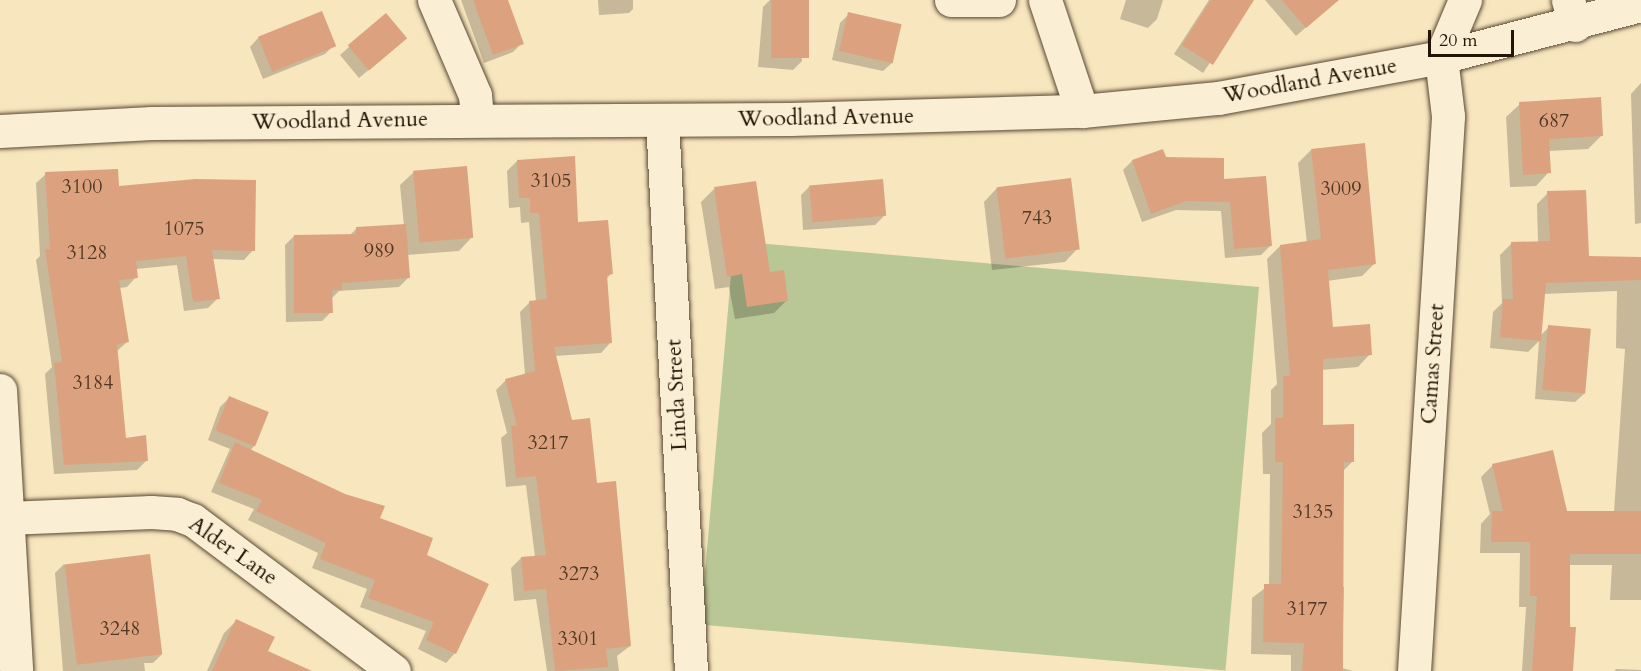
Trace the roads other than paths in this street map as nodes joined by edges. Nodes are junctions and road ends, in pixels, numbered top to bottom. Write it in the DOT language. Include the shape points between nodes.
graph roads {
  1 [pos="434,0"];
  2 [pos="951,0"];
  3 [pos="999,0"];
  4 [pos="1045,0"];
  5 [pos="1465,0"];
  6 [pos="1641,5"];
  7 [pos="1571,12"];
  8 [pos="1441,57"];
  9 [pos="1082,111"];
  10 [pos="477,119"];
  11 [pos="662,120"];
  12 [pos="0,131"];
  13 [pos="0,390"];
  14 [pos="7,518"];
  15 [pos="16,671"];
  16 [pos="394,671"];
  17 [pos="691,671"];
  18 [pos="1414,671"];
  1 -- 10 [label="street" via="466,72"];
  2 -- 3 [label="street"];
  4 -- 9 [label="street"];
  5 -- 8 [label="street"];
  6 -- 7 [label="street, Woodland Avenue"];
  7 -- 8 [label="street, Woodland Avenue"];
  8 -- 9 [label="street, Woodland Avenue" via="1218,98"];
  8 -- 18 [label="street, Camas Street" via="1448,116"];
  9 -- 11 [label="street, Woodland Avenue"];
  10 -- 11 [label="street, Woodland Avenue"];
  10 -- 12 [label="street, Woodland Avenue" via="152,123"];
  11 -- 17 [label="street, Linda Street"];
  13 -- 14 [label="street"];
  14 -- 15 [label="street"];
  14 -- 16 [label="street, Alder Lane" via="151,512 193,520"];
}
